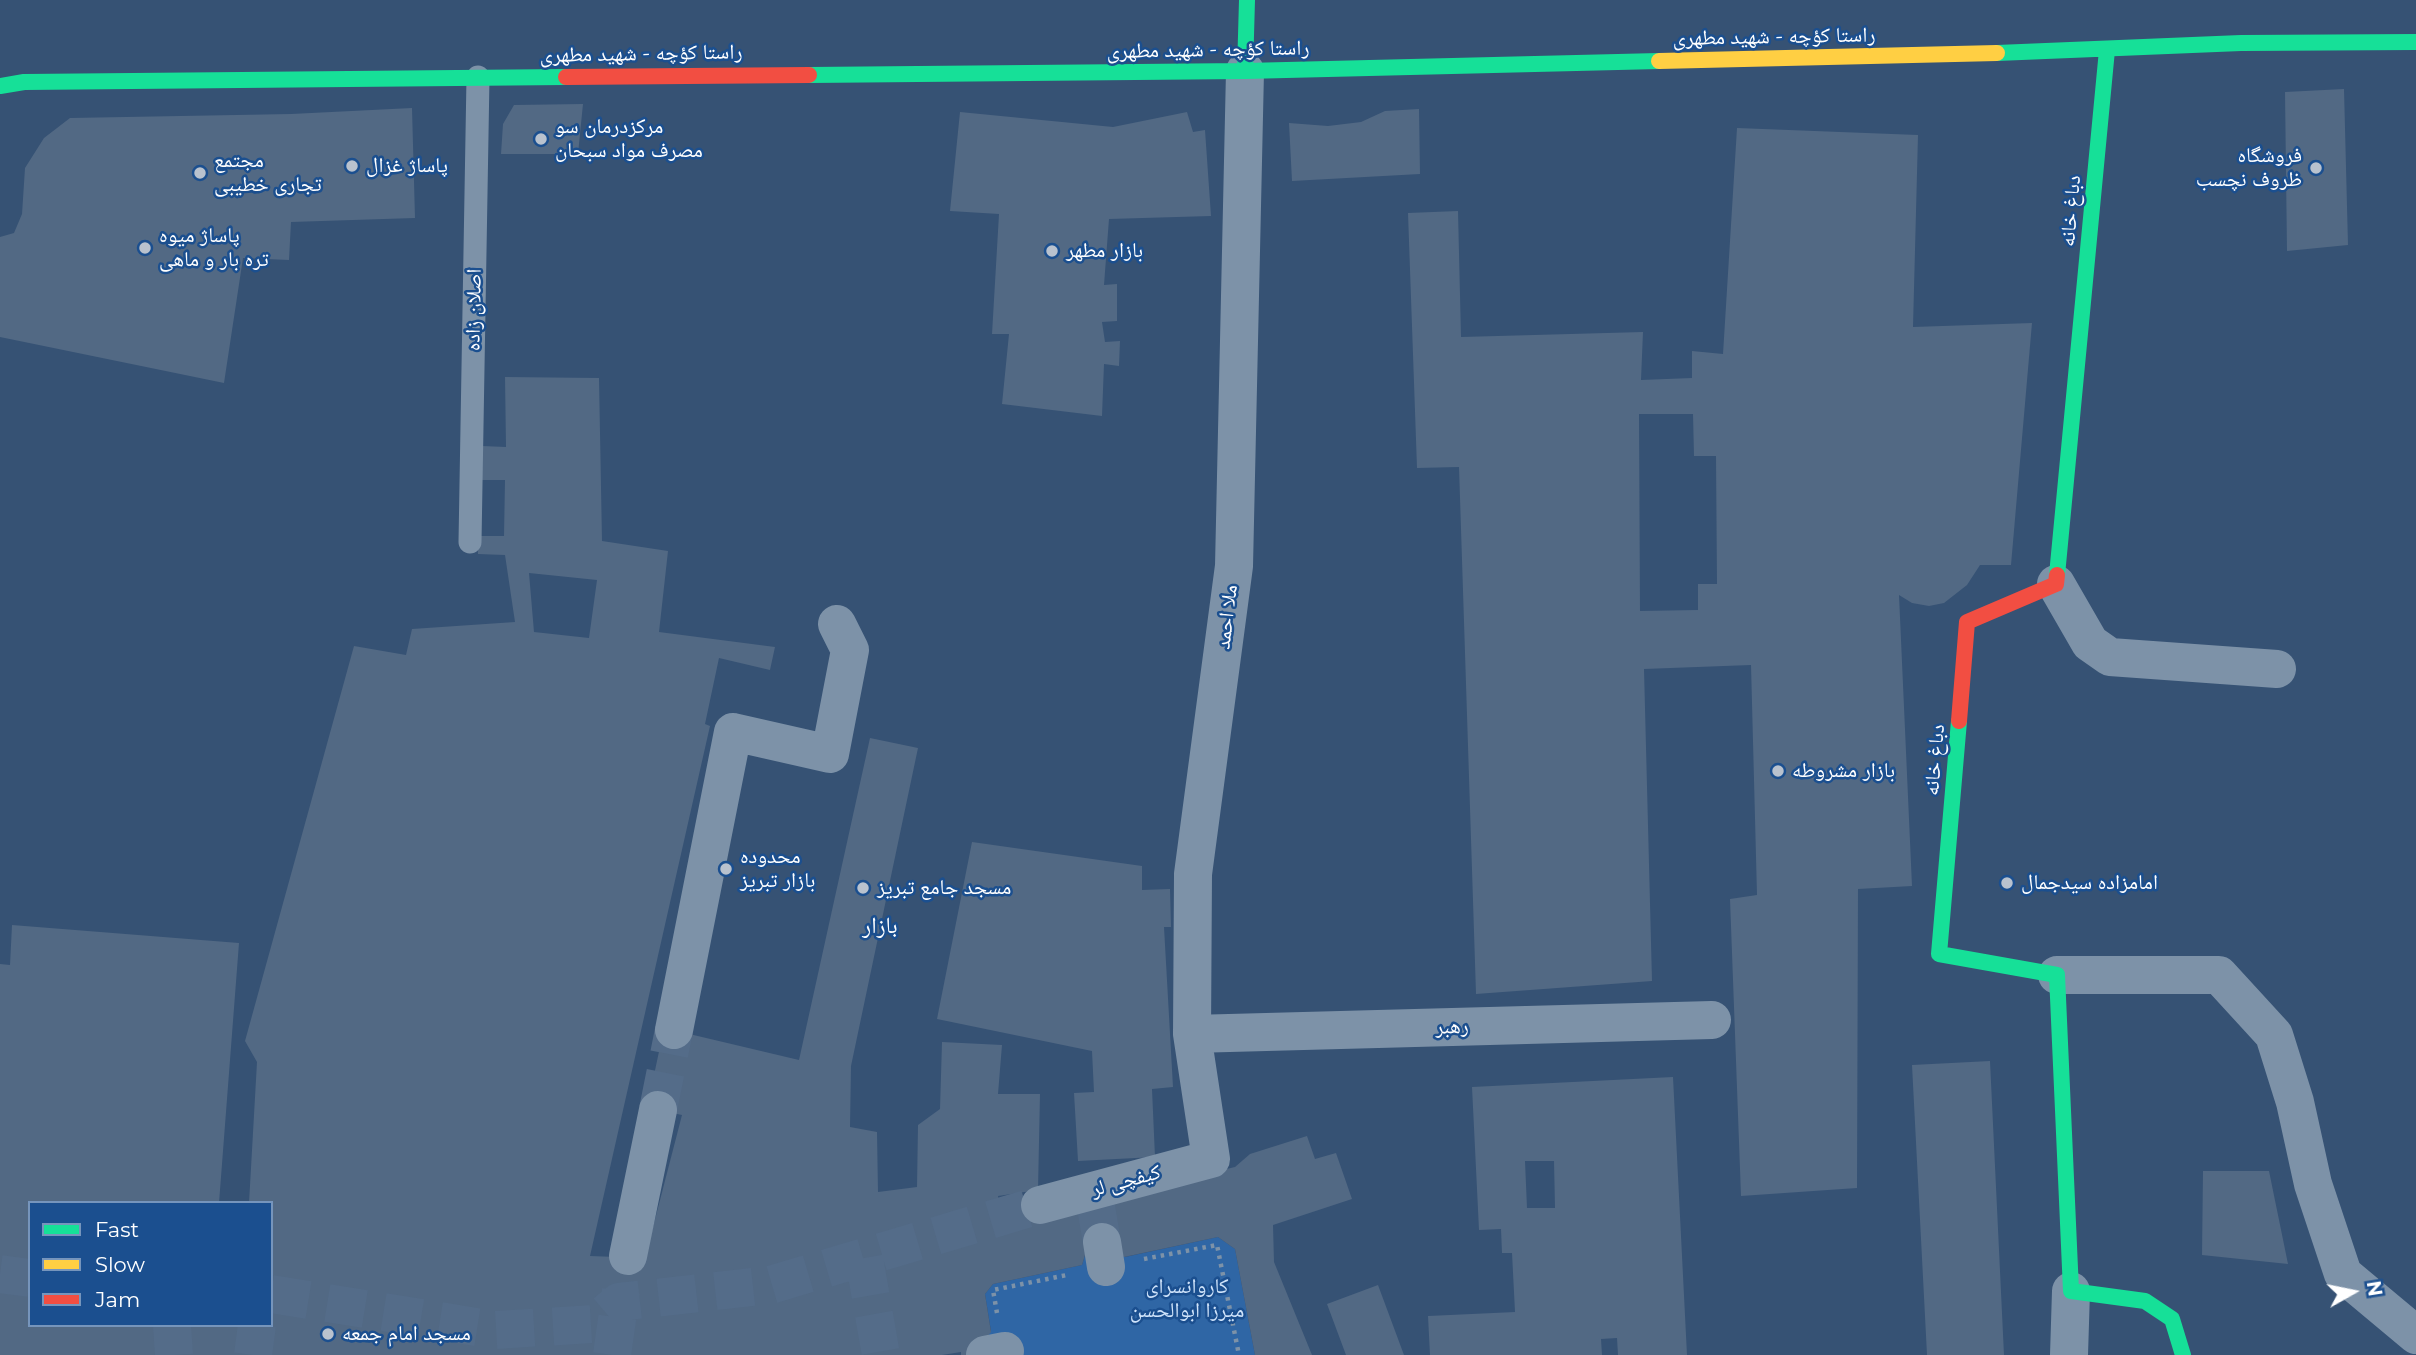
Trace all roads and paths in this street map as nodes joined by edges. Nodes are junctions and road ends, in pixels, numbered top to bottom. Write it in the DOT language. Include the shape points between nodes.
graph roads {
  1 [pos="1247,0"];
  2 [pos="2416,42"];
  3 [pos="2107,50"];
  4 [pos="1245,71"];
  5 [pos="478,77"];
  6 [pos="0,86"];
  7 [pos="470,542"];
  8 [pos="2056,584"];
  9 [pos="837,624"];
  10 [pos="2277,668"];
  11 [pos="2057,975"];
  12 [pos="1712,1020"];
  13 [pos="674,1030"];
  14 [pos="1192,1034"];
  15 [pos="658,1110"];
  16 [pos="1211,1159"];
  17 [pos="1040,1205"];
  18 [pos="628,1256"];
  19 [pos="2071,1291"];
  20 [pos="2416,1335"];
  21 [pos="2069,1355"];
  22 [pos="2183,1355"];
  1 -- 4 [label="main road"];
  2 -- 3 [label="main road, راستا کؤچه - شهید مطهری" via="2241,43"];
  3 -- 4 [label="main road, راستا کؤچه - شهید مطهری"];
  3 -- 8 [label="main road, دباغ خانه"];
  4 -- 5 [label="main road, راستا کؤچه - شهید مطهری"];
  4 -- 14 [label="street, ملا احمد" via="1234,566 1193,874"];
  5 -- 6 [label="main road, راستا کؤچه - شهید مطهری" via="24,82"];
  5 -- 7 [label="lane, اصلان زاده"];
  8 -- 10 [label="street" via="2090,643 2110,657"];
  8 -- 11 [label="main road, دباغ خانه" via="1967,622 1939,954"];
  9 -- 13 [label="street" via="850,650 830,754 733,732"];
  11 -- 19 [label="main road"];
  11 -- 20 [label="street" via="2219,975 2274,1035 2313,1184 2343,1274"];
  12 -- 14 [label="street, رهبر"];
  14 -- 16 [label="street, ملا احمد"];
  15 -- 18 [label="street"];
  16 -- 17 [label="street, کیفچی لر" via="1094,1195"];
  19 -- 21 [label="street"];
  19 -- 22 [label="main road" via="2145,1301 2172,1319"];
}
